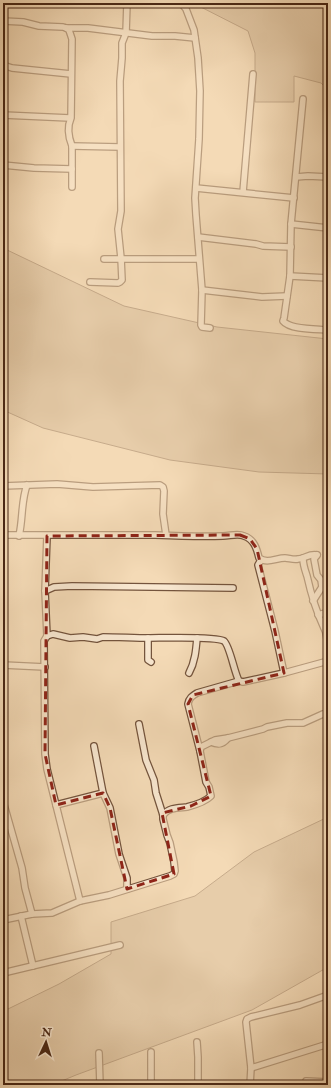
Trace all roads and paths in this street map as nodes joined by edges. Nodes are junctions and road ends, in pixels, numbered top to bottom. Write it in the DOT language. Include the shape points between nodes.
graph roads {
  1 [pos="127,3"];
  2 [pos="181,3"];
  3 [pos="3,21"];
  4 [pos="66,28"];
  5 [pos="126,33"];
  6 [pos="195,38"];
  7 [pos="3,65"];
  8 [pos="71,74"];
  9 [pos="253,74"];
  10 [pos="303,99"];
  11 [pos="3,115"];
  12 [pos="70,118"];
  13 [pos="72,146"];
  14 [pos="120,147"];
  15 [pos="3,165"];
  16 [pos="72,169"];
  17 [pos="296,177"];
  18 [pos="328,177"];
  19 [pos="72,187"];
  20 [pos="196,188"];
  21 [pos="243,192"];
  22 [pos="294,198"];
  23 [pos="291,224"];
  24 [pos="328,228"];
  25 [pos="198,237"];
  26 [pos="291,247"];
  27 [pos="122,258"];
  28 [pos="104,259"];
  29 [pos="199,259"];
  30 [pos="290,276"];
  31 [pos="328,278"];
  32 [pos="90,282"];
  33 [pos="202,290"];
  34 [pos="286,296"];
  35 [pos="210,328"];
  36 [pos="328,330"];
  37 [pos="27,485"];
  38 [pos="3,486"];
  39 [pos="3,535"];
  40 [pos="166,535"];
  41 [pos="19,536"];
  42 [pos="47,536"];
  43 [pos="302,558"];
  44 [pos="261,560"];
  45 [pos="233,588"];
  46 [pos="45,591"];
  47 [pos="313,601"];
  48 [pos="328,612"];
  49 [pos="318,615"];
  50 [pos="47,636"];
  51 [pos="148,638"];
  52 [pos="197,638"];
  53 [pos="328,643"];
  54 [pos="328,661"];
  55 [pos="151,662"];
  56 [pos="3,665"];
  57 [pos="45,667"];
  58 [pos="189,673"];
  59 [pos="284,673"];
  60 [pos="239,681"];
  61 [pos="328,713"];
  62 [pos="139,724"];
  63 [pos="94,746"];
  64 [pos="200,751"];
  65 [pos="104,793"];
  66 [pos="3,801"];
  67 [pos="56,805"];
  68 [pos="163,815"];
  69 [pos="128,890"];
  70 [pos="80,901"];
  71 [pos="32,914"];
  72 [pos="21,916"];
  73 [pos="3,920"];
  74 [pos="120,945"];
  75 [pos="33,966"];
  76 [pos="3,973"];
  77 [pos="328,995"];
  78 [pos="198,1042"];
  79 [pos="328,1044"];
  80 [pos="151,1052"];
  81 [pos="99,1053"];
  82 [pos="251,1068"];
  83 [pos="306,1082"];
  84 [pos="328,1082"];
  85 [pos="100,1085"];
  86 [pos="151,1085"];
  87 [pos="198,1085"];
  88 [pos="250,1085"];
  1 -- 5 [label="street"];
  2 -- 6 [label="street" via="190,18"];
  3 -- 4 [label="street"];
  4 -- 5 [label="street"];
  4 -- 8 [label="street" via="72,39"];
  5 -- 6 [label="street"];
  5 -- 14 [label="street" via="122,43"];
  6 -- 20 [label="street" via="200,91"];
  7 -- 8 [label="street"];
  8 -- 12 [label="street"];
  9 -- 21 [label="street"];
  10 -- 17 [label="street"];
  11 -- 12 [label="street"];
  12 -- 13 [label="street" via="68,124"];
  13 -- 14 [label="street"];
  13 -- 16 [label="street"];
  14 -- 27 [label="street" via="121,211 118,229"];
  15 -- 16 [label="street"];
  16 -- 19 [label="street"];
  17 -- 18 [label="street"];
  17 -- 22 [label="street"];
  20 -- 21 [label="street"];
  20 -- 25 [label="street"];
  21 -- 22 [label="street"];
  22 -- 23 [label="street"];
  23 -- 24 [label="street"];
  23 -- 26 [label="street"];
  25 -- 26 [label="street"];
  25 -- 29 [label="street"];
  26 -- 30 [label="street"];
  27 -- 28 [label="street"];
  27 -- 29 [label="street"];
  27 -- 32 [label="street" via="120,282"];
  29 -- 33 [label="street"];
  30 -- 31 [label="street"];
  30 -- 34 [label="street"];
  33 -- 34 [label="street" via="262,297"];
  33 -- 35 [label="street" via="201,325"];
  34 -- 36 [label="street" via="283,320 286,324"];
  37 -- 38 [label="street"];
  37 -- 40 [label="street" via="160,485 164,491 163,514"];
  37 -- 41 [label="street"];
  39 -- 41 [label="street"];
  40 -- 42 [label="street"];
  40 -- 44 [label="street" via="243,535 254,543"];
  41 -- 42 [label="street"];
  42 -- 46 [label="street"];
  43 -- 44 [label="street"];
  43 -- 47 [label="street"];
  43 -- 47 [label="street" via="317,554 314,559 317,575 322,583"];
  44 -- 59 [label="street" via="258,566"];
  45 -- 46 [label="street" via="72,586 54,587"];
  46 -- 50 [label="street"];
  47 -- 49 [label="street"];
  48 -- 49 [label="street"];
  49 -- 53 [label="street"];
  50 -- 51 [label="street" via="53,634 70,638"];
  50 -- 57 [label="street" via="44,641"];
  51 -- 52 [label="street"];
  51 -- 55 [label="street" via="148,660"];
  52 -- 58 [label="street" via="196,653"];
  52 -- 60 [label="street" via="224,642"];
  54 -- 59 [label="street"];
  56 -- 57 [label="street"];
  57 -- 67 [label="street" via="45,754"];
  59 -- 60 [label="street"];
  60 -- 64 [label="street" via="192,695 189,700"];
  61 -- 64 [label="street" via="303,723 286,723 219,739 201,747"];
  62 -- 68 [label="street" via="146,760"];
  63 -- 65 [label="street"];
  64 -- 68 [label="street" via="211,796 191,806 170,809"];
  65 -- 67 [label="street"];
  65 -- 69 [label="street" via="110,808"];
  66 -- 71 [label="street"];
  67 -- 70 [label="street"];
  68 -- 69 [label="street" via="174,862 174,874"];
  69 -- 70 [label="street"];
  70 -- 71 [label="street" via="52,913"];
  71 -- 72 [label="street"];
  72 -- 73 [label="street"];
  72 -- 75 [label="street"];
  74 -- 75 [label="street"];
  75 -- 76 [label="street"];
  77 -- 82 [label="street" via="247,1019"];
  78 -- 87 [label="street"];
  79 -- 82 [label="street"];
  80 -- 86 [label="street"];
  81 -- 85 [label="street"];
  82 -- 88 [label="street"];
  83 -- 84 [label="street"];
}
